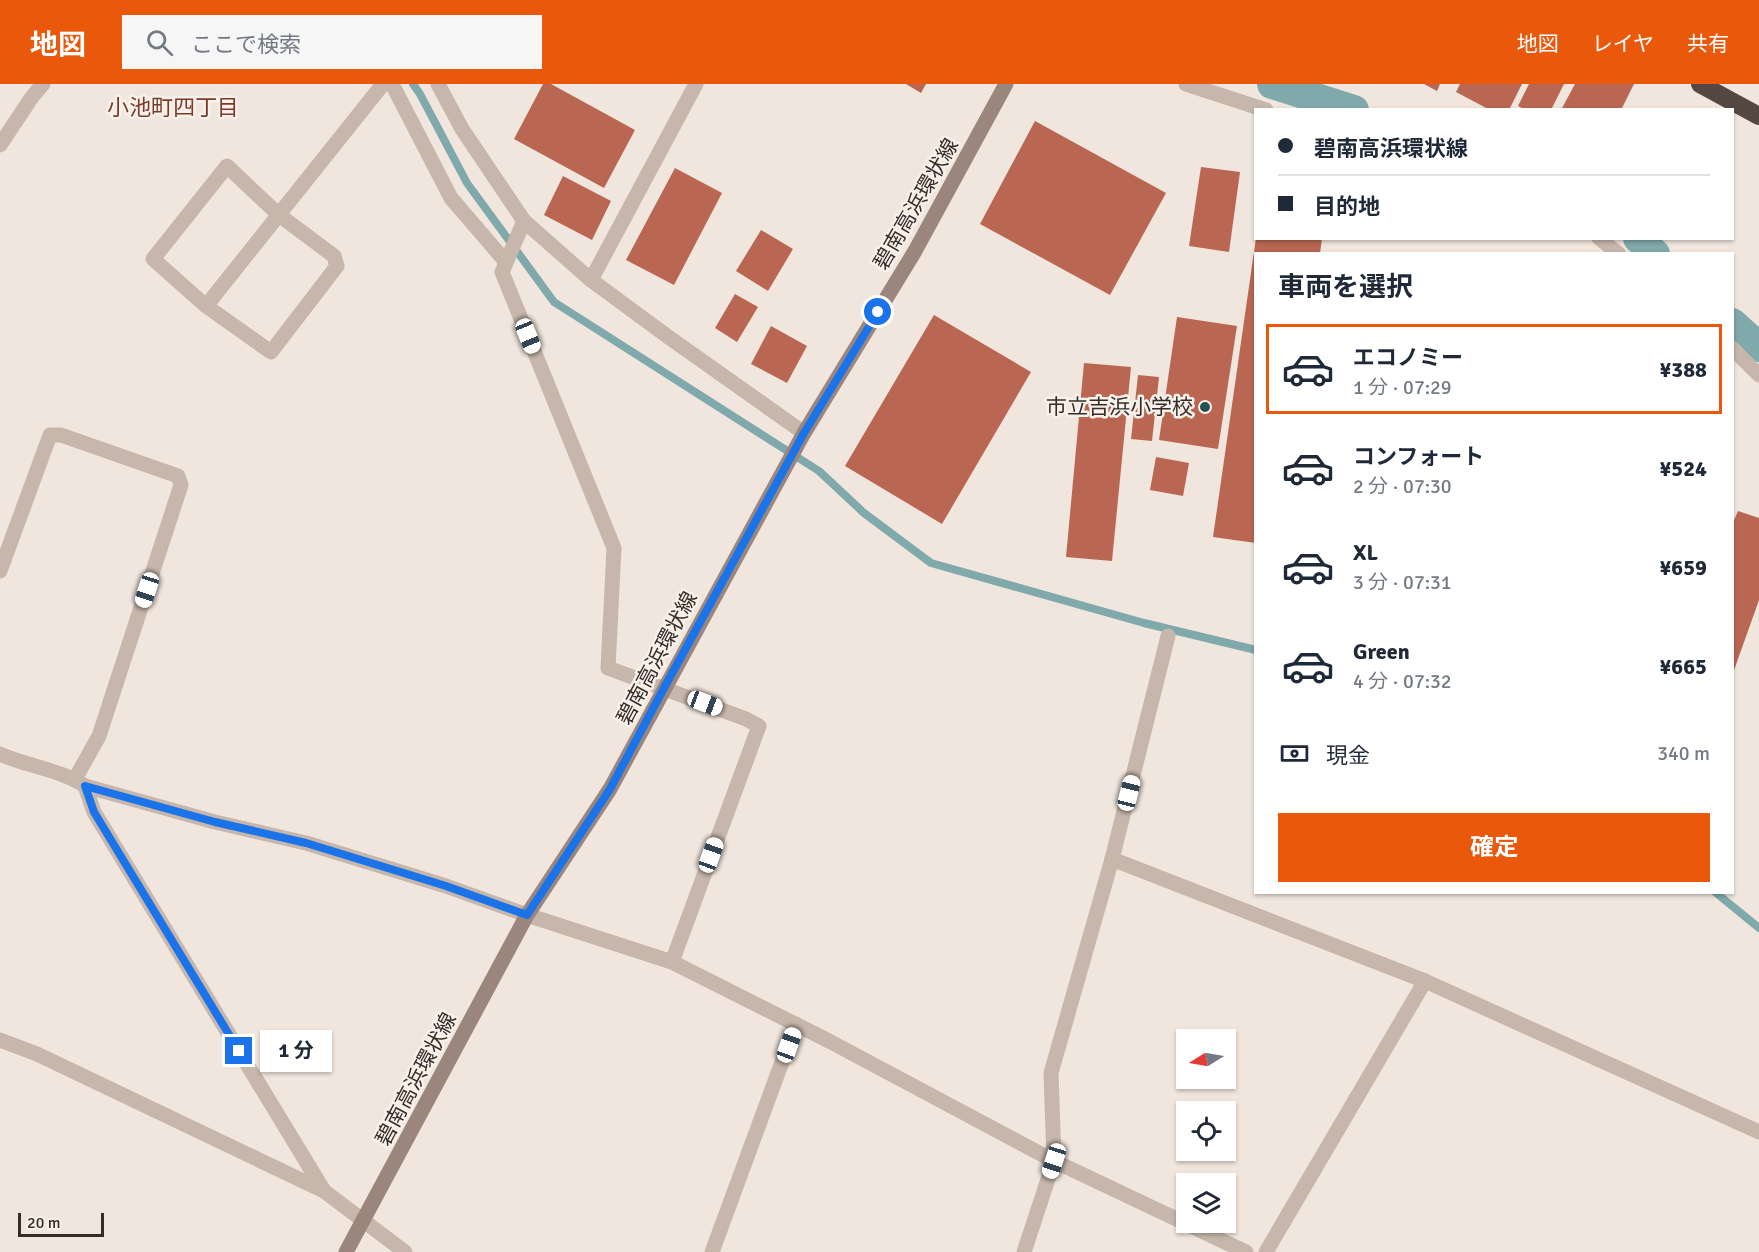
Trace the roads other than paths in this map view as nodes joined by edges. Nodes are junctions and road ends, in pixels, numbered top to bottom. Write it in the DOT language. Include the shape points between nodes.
graph roads {
  1 [pos="43,84"];
  2 [pos="383,84"];
  3 [pos="392,84"];
  4 [pos="438,84"];
  5 [pos="696,84"];
  6 [pos="1006,84"];
  7 [pos="1186,84"];
  8 [pos="1700,84"];
  9 [pos="1260,108"];
  10 [pos="1759,116"];
  11 [pos="0,144"];
  12 [pos="279,214"];
  13 [pos="523,224"];
  14 [pos="1602,240"];
  15 [pos="1616,252"];
  16 [pos="507,261"];
  17 [pos="591,280"];
  18 [pos="206,306"];
  19 [pos="1734,350"];
  20 [pos="1759,375"];
  21 [pos="802,435"];
  22 [pos="0,571"];
  23 [pos="1168,636"];
  24 [pos="664,688"];
  25 [pos="0,754"];
  26 [pos="80,782"];
  27 [pos="1112,860"];
  28 [pos="527,915"];
  29 [pos="672,962"];
  30 [pos="1425,981"];
  31 [pos="796,1024"];
  32 [pos="0,1040"];
  33 [pos="1759,1132"];
  34 [pos="1054,1161"];
  35 [pos="324,1191"];
  36 [pos="364,1221"];
  37 [pos="346,1252"];
  38 [pos="405,1252"];
  39 [pos="712,1252"];
  40 [pos="1024,1252"];
  41 [pos="1246,1252"];
  42 [pos="1266,1252"];
  1 -- 11 [label="street"];
  2 -- 12 [label="street"];
  3 -- 16 [label="street" via="451,198"];
  4 -- 13 [label="street"];
  5 -- 17 [label="street"];
  6 -- 21 [label="main road, 碧南高浜環状線" via="915,251"];
  7 -- 9 [label="street"];
  8 -- 10 [label="highway"];
  12 -- 18 [label="street"];
  12 -- 18 [label="street" via="227,166 153,259"];
  12 -- 18 [label="street" via="334,256 337,266 271,352"];
  13 -- 16 [label="street"];
  13 -- 17 [label="street"];
  14 -- 15 [label="street"];
  16 -- 24 [label="street" via="502,272 614,548 608,668"];
  17 -- 21 [label="street"];
  19 -- 20 [label="street"];
  21 -- 24 [label="main road, 碧南高浜環状線"];
  22 -- 26 [label="street" via="50,435 61,435 178,476 181,485 99,736"];
  23 -- 27 [label="street"];
  24 -- 28 [label="main road, 碧南高浜環状線" via="610,789"];
  24 -- 29 [label="street" via="759,726"];
  25 -- 26 [label="street"];
  26 -- 28 [label="street" via="215,822 306,843"];
  26 -- 35 [label="street" via="94,812"];
  27 -- 30 [label="street"];
  27 -- 34 [label="street" via="1051,1073"];
  28 -- 29 [label="street"];
  28 -- 36 [label="main road, 碧南高浜環状線"];
  29 -- 31 [label="street"];
  30 -- 33 [label="street"];
  30 -- 42 [label="street"];
  31 -- 34 [label="street"];
  31 -- 39 [label="street"];
  32 -- 35 [label="street"];
  34 -- 40 [label="street"];
  34 -- 41 [label="street"];
  35 -- 36 [label="street"];
  36 -- 37 [label="main road, 碧南高浜環状線"];
  36 -- 38 [label="street"];
}
